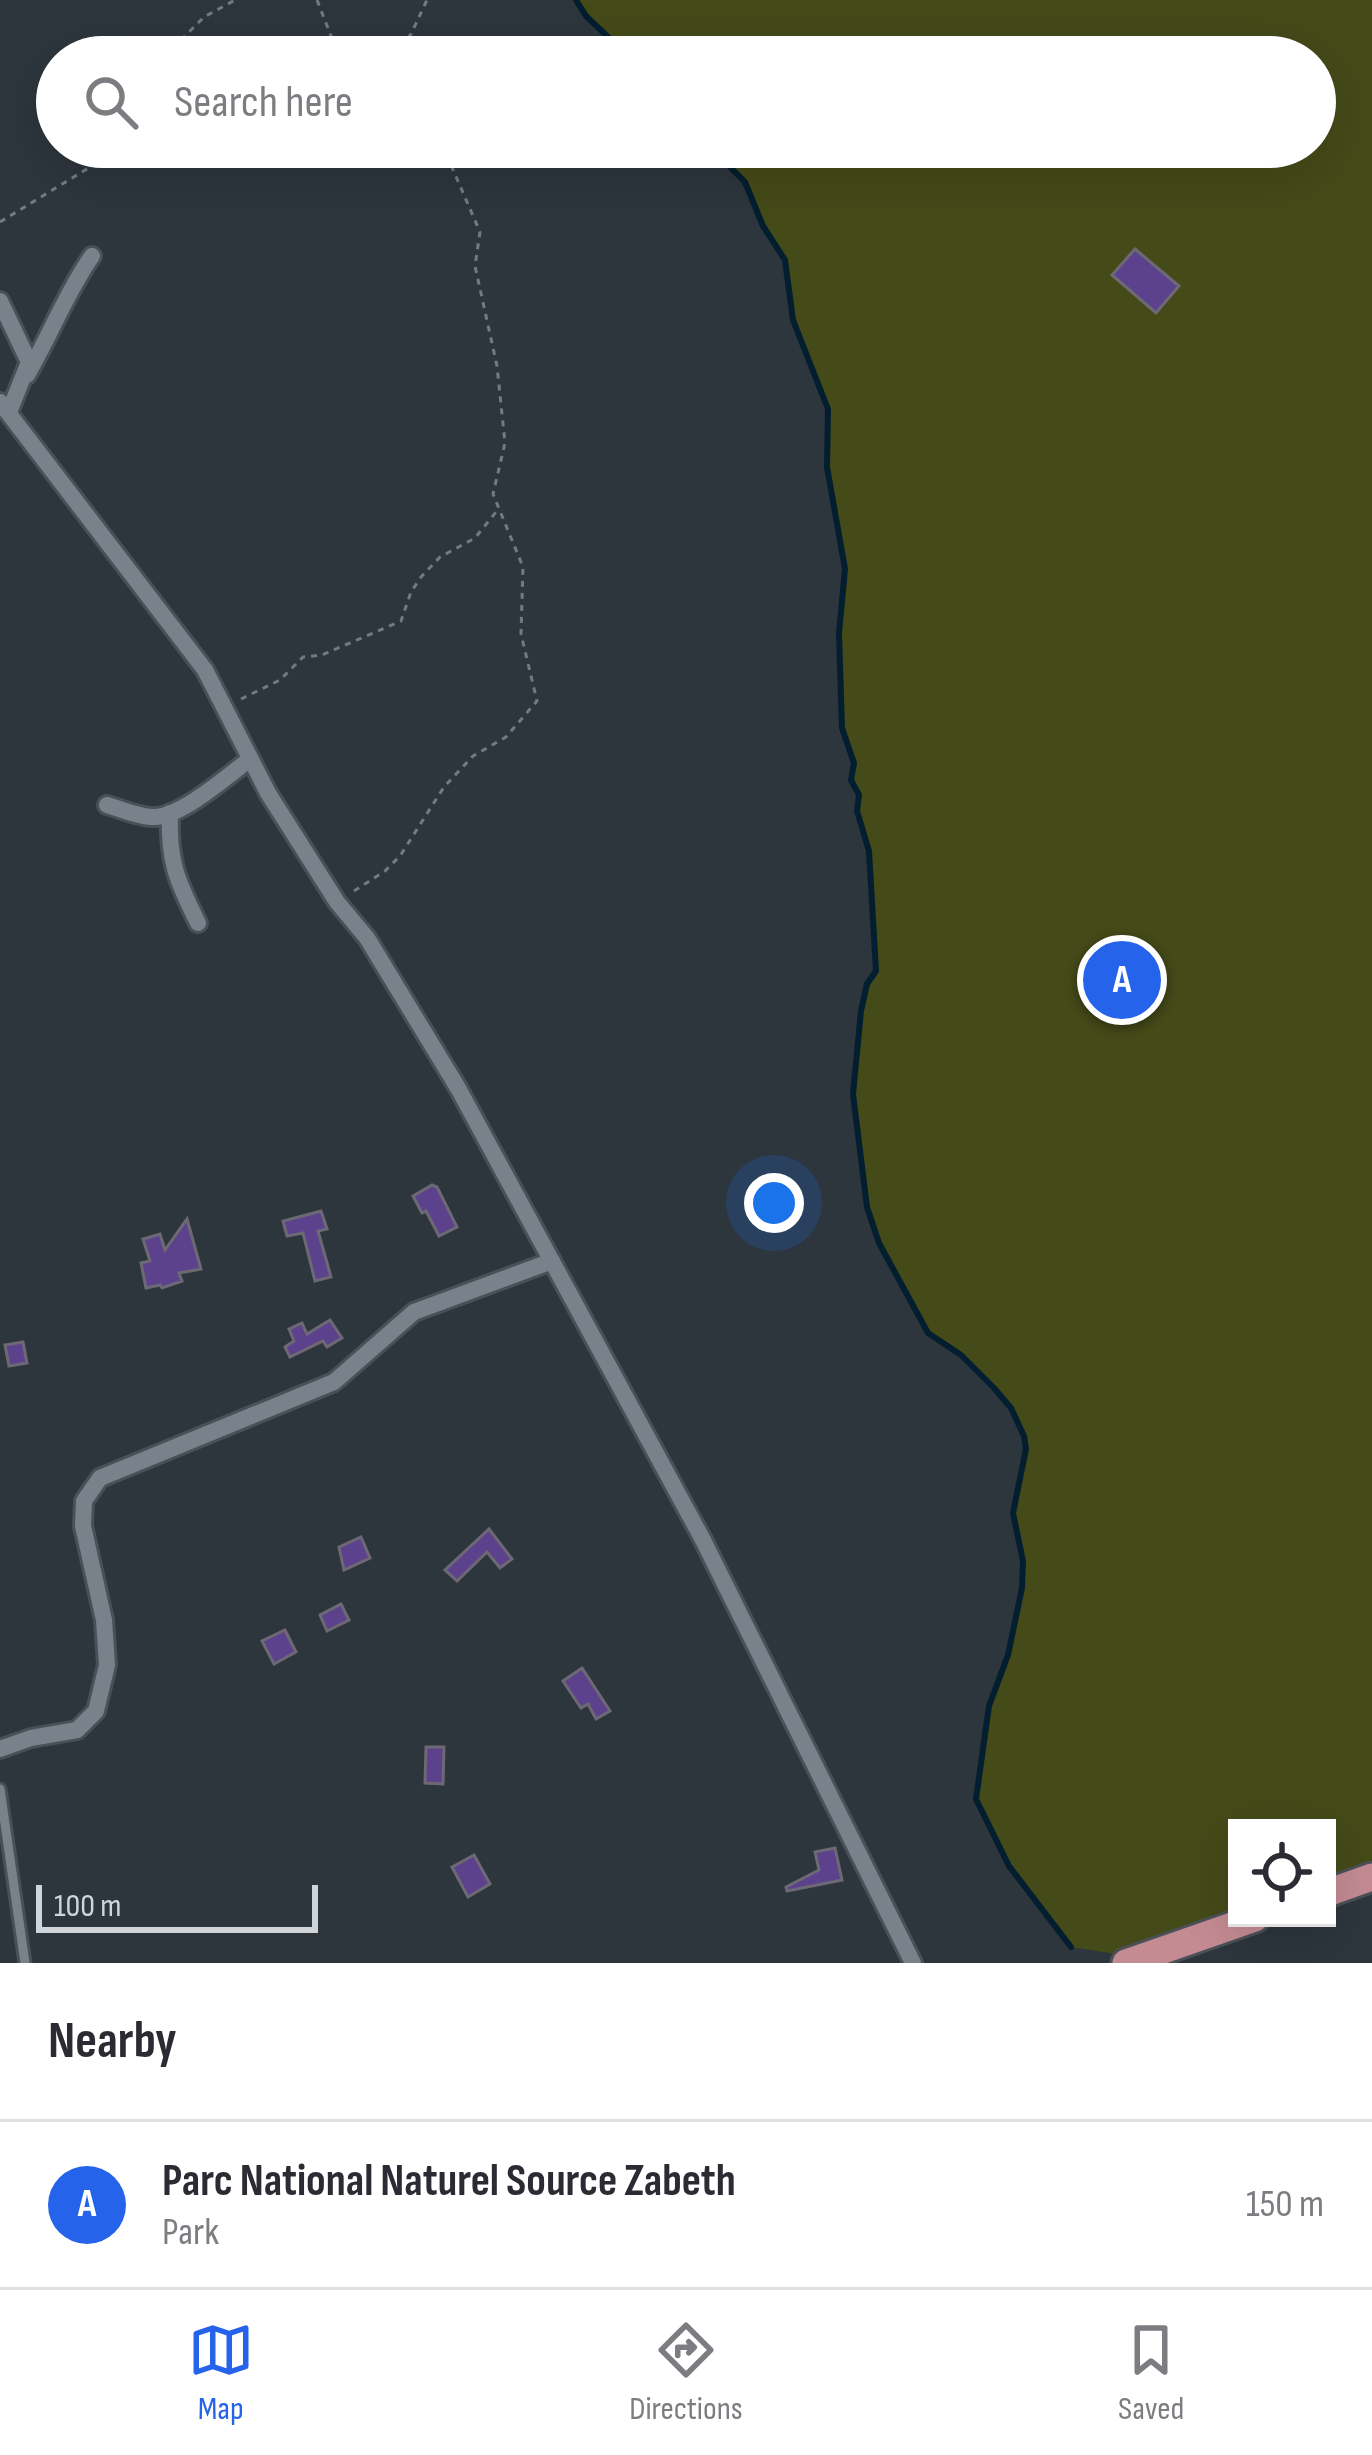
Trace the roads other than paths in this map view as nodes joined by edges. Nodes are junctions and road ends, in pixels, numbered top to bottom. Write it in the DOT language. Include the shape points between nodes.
graph roads {
  1 [pos="92,256"];
  2 [pos="0,301"];
  3 [pos="26,375"];
  4 [pos="4,407"];
  5 [pos="250,759"];
  6 [pos="107,806"];
  7 [pos="170,813"];
  8 [pos="198,923"];
  9 [pos="552,1261"];
  10 [pos="0,1749"];
  11 [pos="0,1789"];
  12 [pos="1372,1877"];
  13 [pos="1336,1889"];
  14 [pos="1229,1927"];
  15 [pos="1134,1960"];
  16 [pos="25,1963"];
  17 [pos="913,1963"];
  1 -- 3 [label="street"];
  2 -- 3 [label="street" via="26,348"];
  3 -- 4 [label="street"];
  4 -- 5 [label="street" via="205,670"];
  5 -- 7 [label="street"];
  5 -- 9 [label="street" via="337,902 368,938"];
  6 -- 7 [label="street" via="155,818"];
  7 -- 8 [label="street" via="174,877"];
  9 -- 10 [label="street" via="414,1312 334,1382 100,1478 83,1501 104,1620 96,1711 77,1730"];
  9 -- 17 [label="street" via="704,1540"];
  11 -- 16 [label="lane"];
  12 -- 13 [label="main road"];
  14 -- 15 [label="main road"];
}
